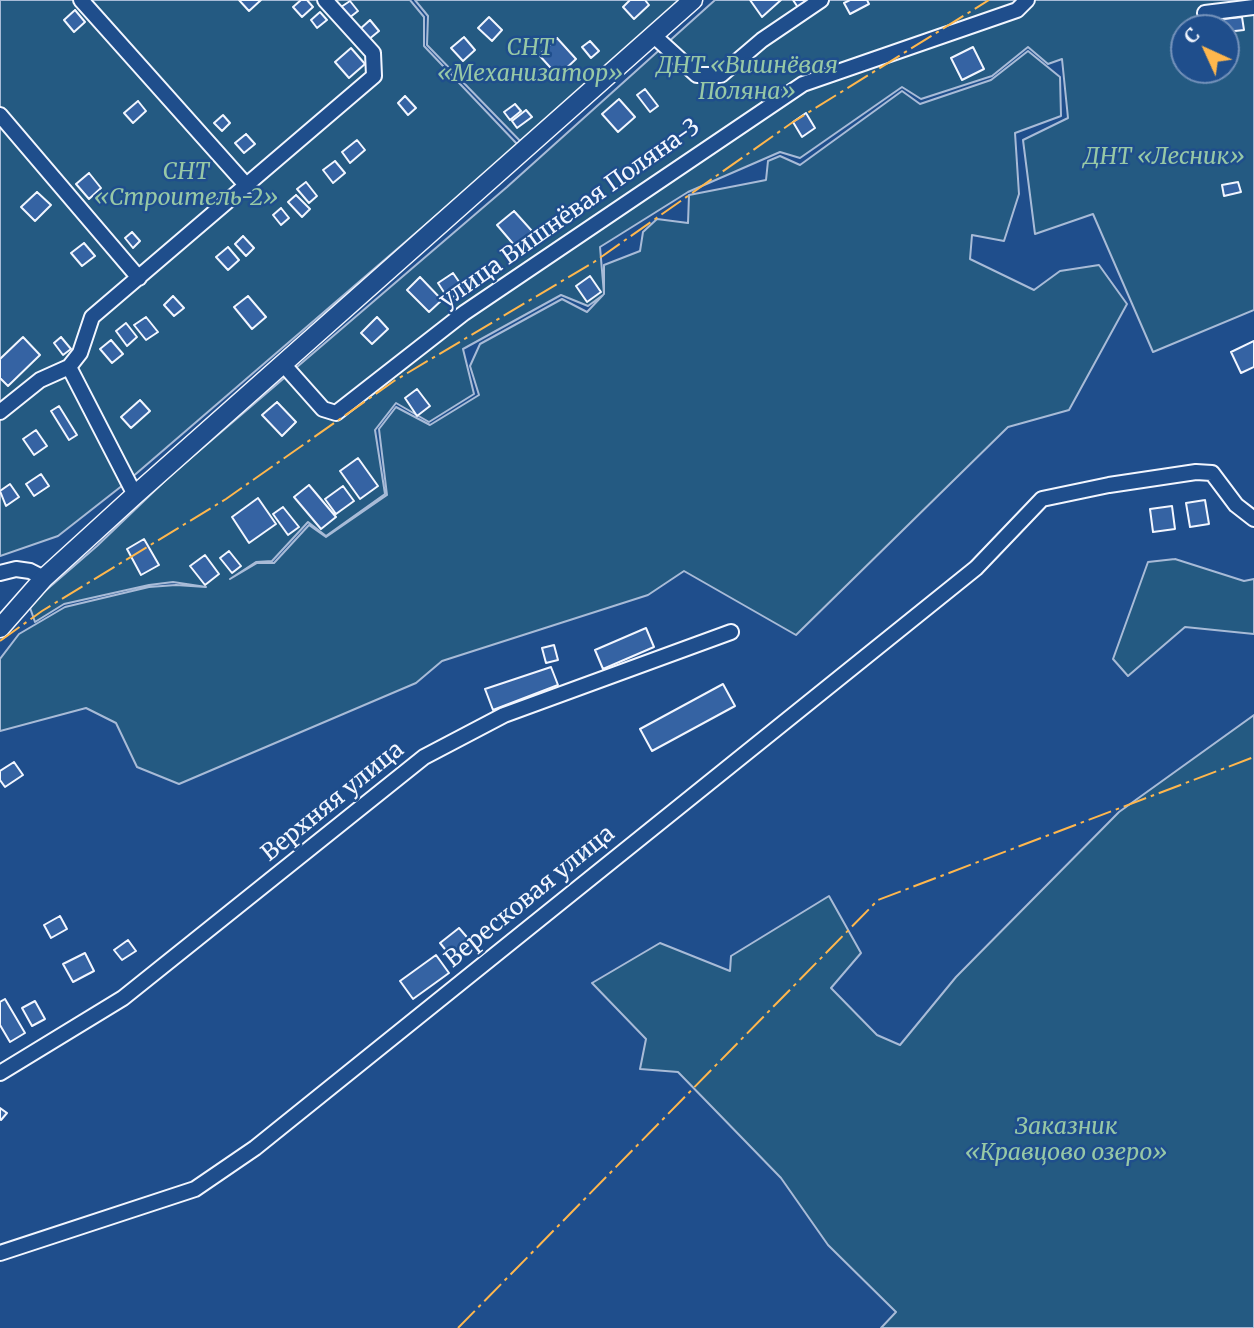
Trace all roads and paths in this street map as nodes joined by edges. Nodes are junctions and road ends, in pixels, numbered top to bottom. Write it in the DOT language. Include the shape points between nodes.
graph roads {
  1 [pos="81,0"];
  2 [pos="325,0"];
  3 [pos="693,0"];
  4 [pos="821,0"];
  5 [pos="1027,0"];
  6 [pos="1254,7"];
  7 [pos="1205,13"];
  8 [pos="653,35"];
  9 [pos="0,115"];
  10 [pos="247,186"];
  11 [pos="139,278"];
  12 [pos="283,364"];
  13 [pos="69,367"];
  14 [pos="0,412"];
  15 [pos="135,495"];
  16 [pos="1254,519"];
  17 [pos="0,573"];
  18 [pos="44,578"];
  19 [pos="0,628"];
  20 [pos="731,632"];
  21 [pos="0,1073"];
  22 [pos="0,1253"];
  1 -- 10 [label="street"];
  2 -- 10 [label="street" via="373,53 374,76"];
  3 -- 8 [label="main road"];
  4 -- 8 [label="street" via="721,75 697,75"];
  5 -- 12 [label="street, улица Вишнёвая Поляна-3" via="1017,10 803,84 464,313 336,413 323,409"];
  6 -- 7 [label="street"];
  8 -- 12 [label="main road"];
  9 -- 11 [label="street"];
  10 -- 11 [label="street"];
  11 -- 13 [label="street" via="92,317 80,353"];
  12 -- 15 [label="main road"];
  13 -- 14 [label="street" via="40,380"];
  13 -- 15 [label="street"];
  15 -- 18 [label="main road"];
  16 -- 22 [label="street, Вересковая улица" via="1236,505 1212,472 1042,499 976,568 255,1148 195,1189"];
  17 -- 18 [label="street" via="16,569"];
  18 -- 19 [label="main road"];
  20 -- 21 [label="street, Верхняя улица" via="504,715 424,757 123,998"];
}
